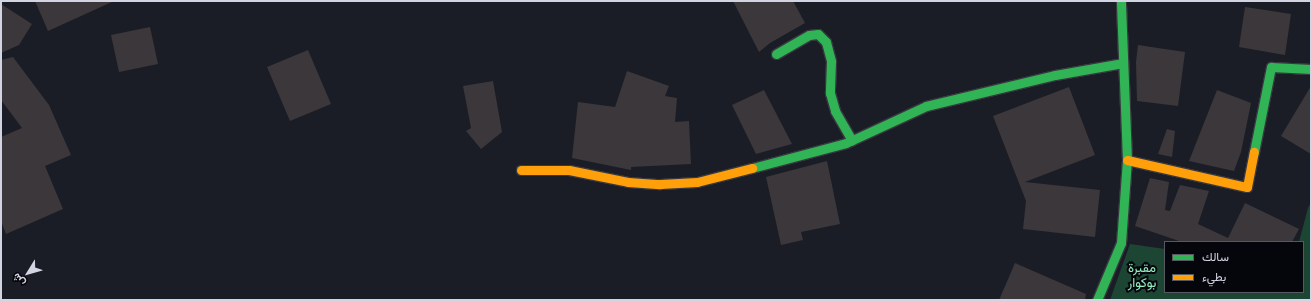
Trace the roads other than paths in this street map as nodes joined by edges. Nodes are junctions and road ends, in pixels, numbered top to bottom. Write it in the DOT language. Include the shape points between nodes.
graph roads {
  1 [pos="1121,1"];
  2 [pos="776,54"];
  3 [pos="1123,63"];
  4 [pos="1311,69"];
  5 [pos="852,140"];
  6 [pos="1128,160"];
  7 [pos="521,170"];
  8 [pos="1097,300"];
  1 -- 3 [label="street"];
  2 -- 5 [label="street" via="809,35 818,34 826,42 831,61 830,93 835,111"];
  3 -- 5 [label="street" via="1055,75 926,106"];
  3 -- 6 [label="street"];
  4 -- 6 [label="street" via="1271,66 1247,187"];
  5 -- 7 [label="street" via="697,182 628,182 570,170"];
  6 -- 8 [label="street" via="1121,244"];
}
